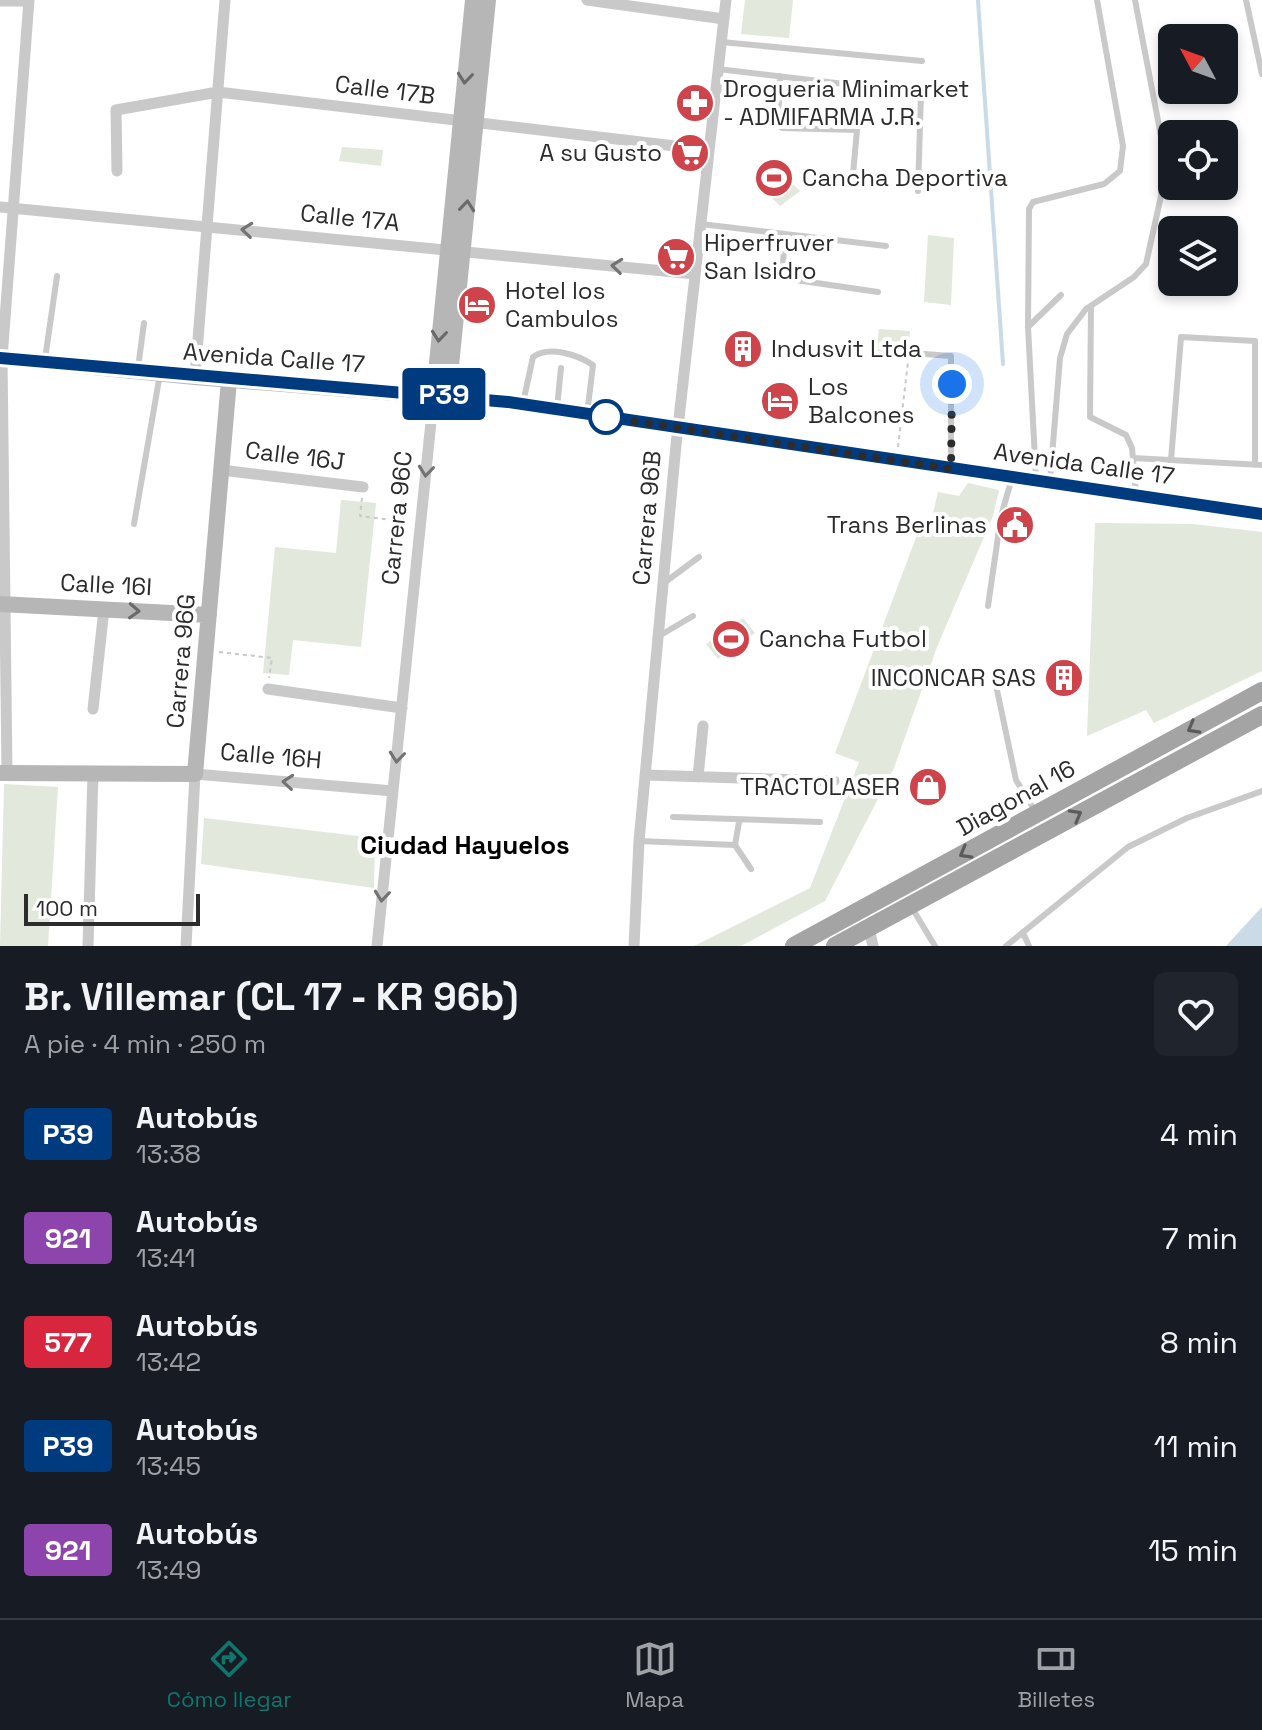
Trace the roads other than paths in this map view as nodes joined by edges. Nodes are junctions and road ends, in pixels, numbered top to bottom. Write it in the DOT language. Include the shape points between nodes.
graph roads {
  1 [pos="29,0"];
  2 [pos="225,0"];
  3 [pos="473,0"];
  4 [pos="488,0"];
  5 [pos="587,0"];
  6 [pos="726,0"];
  7 [pos="1097,0"];
  8 [pos="1135,0"];
  9 [pos="1246,0"];
  10 [pos="0,1"];
  11 [pos="724,19"];
  12 [pos="721,42"];
  13 [pos="922,61"];
  14 [pos="718,69"];
  15 [pos="1262,74"];
  16 [pos="780,76"];
  17 [pos="218,92"];
  18 [pos="468,122"];
  19 [pos="709,150"];
  20 [pos="117,171"];
  21 [pos="852,185"];
  22 [pos="918,191"];
  23 [pos="5,207"];
  24 [pos="701,224"];
  25 [pos="207,226"];
  26 [pos="785,234"];
  27 [pos="886,246"];
  28 [pos="455,250"];
  29 [pos="695,274"];
  30 [pos="57,276"];
  31 [pos="4,285"];
  32 [pos="878,292"];
  33 [pos="1061,295"];
  34 [pos="1091,306"];
  35 [pos="144,323"];
  36 [pos="1028,327"];
  37 [pos="911,353"];
  38 [pos="1,358"];
  39 [pos="44,362"];
  40 [pos="561,368"];
  41 [pos="137,372"];
  42 [pos="160,374"];
  43 [pos="195,377"];
  44 [pos="229,380"];
  45 [pos="441,394"];
  46 [pos="523,404"];
  47 [pos="557,409"];
  48 [pos="587,414"];
  49 [pos="678,428"];
  50 [pos="1133,458"];
  51 [pos="1171,460"];
  52 [pos="1258,465"];
  53 [pos="951,469"];
  54 [pos="2,470"];
  55 [pos="221,470"];
  56 [pos="1012,478"];
  57 [pos="1042,482"];
  58 [pos="363,487"];
  59 [pos="1136,496"];
  60 [pos="1260,514"];
  61 [pos="134,524"];
  62 [pos="699,557"];
  63 [pos="664,583"];
  64 [pos="3,604"];
  65 [pos="988,606"];
  66 [pos="104,609"];
  67 [pos="209,615"];
  68 [pos="693,616"];
  69 [pos="659,636"];
  70 [pos="268,689"];
  71 [pos="997,690"];
  72 [pos="1262,691"];
  73 [pos="402,708"];
  74 [pos="93,709"];
  75 [pos="1262,715"];
  76 [pos="703,726"];
  77 [pos="4,773"];
  78 [pos="93,774"];
  79 [pos="195,774"];
  80 [pos="645,775"];
  81 [pos="698,777"];
  82 [pos="834,781"];
  83 [pos="393,791"];
  84 [pos="1262,791"];
  85 [pos="1037,814"];
  86 [pos="673,817"];
  87 [pos="739,822"];
  88 [pos="820,822"];
  89 [pos="639,841"];
  90 [pos="735,845"];
  91 [pos="751,869"];
  92 [pos="910,905"];
  93 [pos="1024,935"];
  94 [pos="871,937"];
  95 [pos="88,946"];
  96 [pos="186,946"];
  97 [pos="377,946"];
  98 [pos="634,946"];
  99 [pos="794,946"];
  100 [pos="835,946"];
  101 [pos="935,946"];
  102 [pos="1006,946"];
  103 [pos="1029,946"];
  1 -- 10 [label="street"];
  1 -- 23 [label="street"];
  2 -- 17 [label="street"];
  3 -- 18 [label="street, Carrera 96C, one-way"];
  4 -- 18 [label="street, Carrera 96C"];
  5 -- 11 [label="street"];
  6 -- 11 [label="street, Carrera 96B"];
  7 -- 36 [label="lane" via="1123,146 1120,171 1104,184 1033,202"];
  8 -- 34 [label="lane" via="1164,152 1163,184 1146,264"];
  9 -- 15 [label="lane"];
  11 -- 12 [label="street, Carrera 96B"];
  12 -- 13 [label="lane"];
  12 -- 14 [label="street, Carrera 96B"];
  14 -- 16 [label="lane"];
  14 -- 19 [label="street, Carrera 96B"];
  16 -- 21 [label="lane" via="782,128 857,130"];
  16 -- 22 [label="lane" via="921,93"];
  17 -- 18 [label="street, Calle 17B"];
  17 -- 20 [label="street, Calle 17B" via="116,110"];
  17 -- 25 [label="street"];
  18 -- 19 [label="street, Calle 17B"];
  18 -- 28 [label="street, Carrera 96C"];
  19 -- 24 [label="street, Carrera 96B"];
  23 -- 25 [label="street, Calle 17A"];
  23 -- 31 [label="street"];
  24 -- 26 [label="lane"];
  24 -- 29 [label="street, Carrera 96B"];
  28 -- 25 [label="street, Calle 17A, one-way"];
  25 -- 43 [label="street"];
  26 -- 27 [label="lane"];
  26 -- 32 [label="lane" via="782,278"];
  29 -- 28 [label="street, Calle 17A, one-way"];
  28 -- 45 [label="street, Carrera 96C"];
  29 -- 49 [label="street, Carrera 96B"];
  30 -- 39 [label="lane"];
  31 -- 38 [label="street"];
  33 -- 36 [label="lane"];
  34 -- 50 [label="lane" via="1090,417 1126,435"];
  34 -- 57 [label="lane" via="1073,323 1060,358"];
  35 -- 41 [label="lane"];
  36 -- 57 [label="lane"];
  37 -- 53 [label="lane" via="951,356"];
  38 -- 39 [label="street, Avenida Calle 17"];
  38 -- 54 [label="street"];
  39 -- 41 [label="street, Avenida Calle 17"];
  40 -- 47 [label="lane"];
  41 -- 42 [label="street, Avenida Calle 17"];
  42 -- 43 [label="street, Avenida Calle 17"];
  42 -- 61 [label="lane"];
  43 -- 44 [label="street, Avenida Calle 17"];
  44 -- 45 [label="street, Avenida Calle 17"];
  44 -- 55 [label="street, Carrera 96G"];
  45 -- 46 [label="street, Avenida Calle 17"];
  45 -- 73 [label="street, Carrera 96C, one-way" via="420,523"];
  46 -- 47 [label="street, Avenida Calle 17"];
  46 -- 48 [label="lane" via="533,357 546,351 593,365"];
  47 -- 48 [label="street, Avenida Calle 17"];
  48 -- 49 [label="street, Avenida Calle 17"];
  49 -- 53 [label="street, Avenida Calle 17"];
  49 -- 63 [label="street, Carrera 96B"];
  50 -- 51 [label="lane"];
  50 -- 59 [label="lane"];
  51 -- 52 [label="lane"];
  51 -- 52 [label="lane" via="1181,337 1255,341"];
  53 -- 56 [label="street, Avenida Calle 17"];
  54 -- 64 [label="street"];
  55 -- 58 [label="street, Calle 16J"];
  55 -- 67 [label="street, Carrera 96G"];
  56 -- 57 [label="street, Avenida Calle 17"];
  56 -- 65 [label="lane"];
  57 -- 59 [label="street, Avenida Calle 17"];
  59 -- 60 [label="street, Avenida Calle 17"];
  62 -- 63 [label="lane"];
  63 -- 69 [label="street, Carrera 96B"];
  64 -- 66 [label="street, Calle 16I"];
  64 -- 77 [label="street"];
  66 -- 67 [label="street, Calle 16I, one-way"];
  66 -- 74 [label="street"];
  67 -- 79 [label="street, Carrera 96G"];
  68 -- 69 [label="lane"];
  69 -- 80 [label="street, Carrera 96B"];
  70 -- 73 [label="street"];
  71 -- 85 [label="lane" via="1016,780"];
  72 -- 85 [label="main road, Diagonal 16, one-way"];
  73 -- 83 [label="street, Carrera 96C, one-way"];
  92 -- 75 [label="main road, Diagonal 16, one-way"];
  76 -- 81 [label="street"];
  77 -- 78 [label="street, Calle 16H"];
  78 -- 79 [label="street, Calle 16H"];
  78 -- 95 [label="street"];
  83 -- 79 [label="street, Calle 16H, one-way"];
  79 -- 96 [label="street, Carrera 96G"];
  80 -- 81 [label="street"];
  80 -- 89 [label="street, Carrera 96B"];
  81 -- 82 [label="street"];
  83 -- 97 [label="street, Carrera 96C, one-way"];
  84 -- 93 [label="lane" via="1187,818 1128,847"];
  85 -- 99 [label="main road, Diagonal 16, one-way"];
  86 -- 87 [label="lane"];
  87 -- 88 [label="lane"];
  87 -- 90 [label="lane"];
  89 -- 90 [label="lane"];
  89 -- 98 [label="street, Carrera 96B"];
  90 -- 91 [label="lane"];
  92 -- 94 [label="main road, Diagonal 16"];
  92 -- 101 [label="lane"];
  93 -- 102 [label="lane"];
  93 -- 103 [label="lane"];
  94 -- 100 [label="main road, Diagonal 16"];
}
